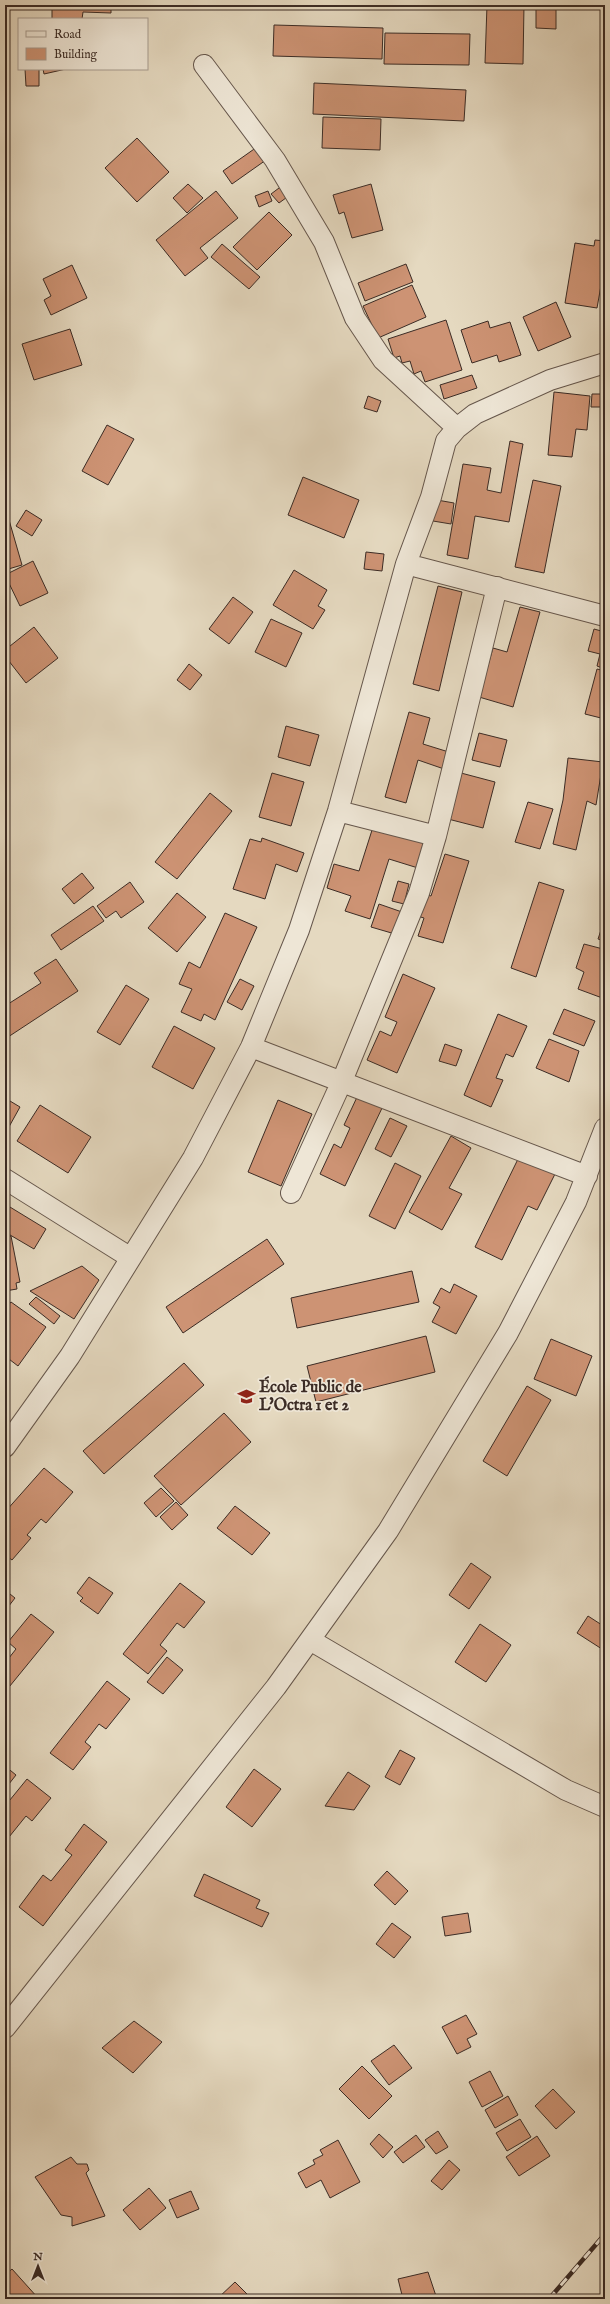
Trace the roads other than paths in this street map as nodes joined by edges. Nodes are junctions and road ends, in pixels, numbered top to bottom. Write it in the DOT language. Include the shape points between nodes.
graph roads {
  1 [pos="204,65"];
  2 [pos="605,363"];
  3 [pos="457,428"];
  4 [pos="406,564"];
  5 [pos="497,587"];
  6 [pos="605,616"];
  7 [pos="338,812"];
  8 [pos="436,836"];
  9 [pos="251,1047"];
  10 [pos="342,1081"];
  11 [pos="605,1128"];
  12 [pos="587,1176"];
  13 [pos="5,1179"];
  14 [pos="291,1193"];
  15 [pos="131,1258"];
  16 [pos="5,1446"];
  17 [pos="310,1640"];
  18 [pos="605,1807"];
  19 [pos="5,2028"];
  1 -- 3 [label="street" via="275,160 324,242 355,318 383,360"];
  2 -- 3 [label="street" via="550,380 475,414"];
  3 -- 4 [label="street" via="446,441 430,498"];
  4 -- 5 [label="street"];
  4 -- 7 [label="street"];
  5 -- 6 [label="street"];
  5 -- 8 [label="street"];
  7 -- 8 [label="street"];
  7 -- 9 [label="street" via="299,930"];
  8 -- 10 [label="street" via="419,893"];
  9 -- 10 [label="street"];
  9 -- 15 [label="street" via="193,1158"];
  10 -- 12 [label="street"];
  10 -- 14 [label="street"];
  11 -- 12 [label="street"];
  12 -- 17 [label="street" via="508,1333 388,1531"];
  13 -- 15 [label="street"];
  15 -- 16 [label="street" via="70,1356"];
  17 -- 18 [label="street" via="566,1790"];
  17 -- 19 [label="street" via="276,1687"];
}
